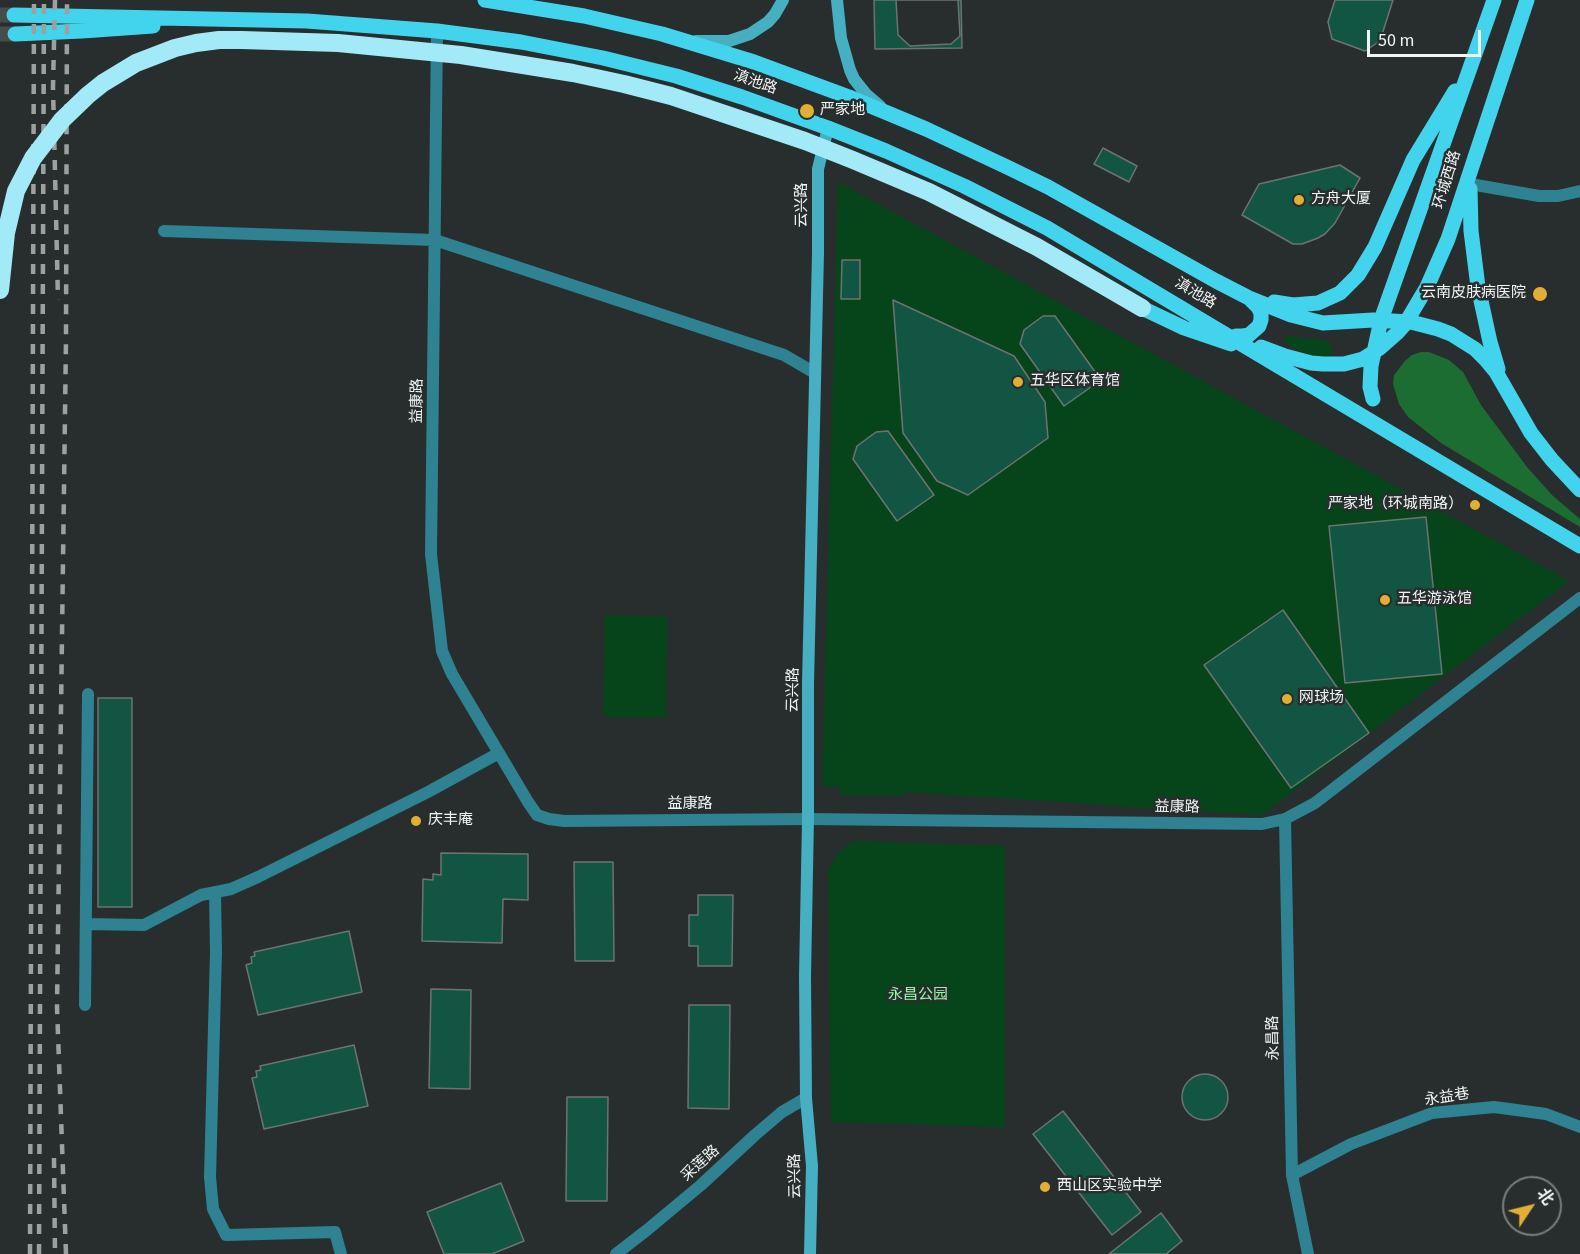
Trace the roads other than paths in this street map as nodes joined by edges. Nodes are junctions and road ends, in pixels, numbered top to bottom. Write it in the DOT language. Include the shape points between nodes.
graph roads {
  1 [pos="485,0"];
  2 [pos="783,0"];
  3 [pos="837,0"];
  4 [pos="1494,0"];
  5 [pos="1527,0"];
  6 [pos="14,15"];
  7 [pos="276,20"];
  8 [pos="437,31"];
  9 [pos="15,34"];
  10 [pos="662,34"];
  11 [pos="1474,57"];
  12 [pos="900,117"];
  13 [pos="828,128"];
  14 [pos="1473,159"];
  15 [pos="1470,184"];
  16 [pos="1580,191"];
  17 [pos="164,231"];
  18 [pos="435,240"];
  19 [pos="1124,273"];
  20 [pos="1216,281"];
  21 [pos="0,290"];
  22 [pos="1249,298"];
  23 [pos="1142,308"];
  24 [pos="1381,320"];
  25 [pos="1406,322"];
  26 [pos="1451,334"];
  27 [pos="1236,336"];
  28 [pos="1253,350"];
  29 [pos="1372,354"];
  30 [pos="1292,365"];
  31 [pos="815,373"];
  32 [pos="1373,399"];
  33 [pos="1512,403"];
  34 [pos="1406,442"];
  35 [pos="1580,489"];
  36 [pos="1580,546"];
  37 [pos="1580,598"];
  38 [pos="88,694"];
  39 [pos="500,753"];
  40 [pos="808,819"];
  41 [pos="1285,819"];
  42 [pos="215,892"];
  43 [pos="86,924"];
  44 [pos="85,1005"];
  45 [pos="806,1098"];
  46 [pos="1580,1127"];
  47 [pos="1292,1174"];
  48 [pos="341,1254"];
  49 [pos="616,1254"];
  50 [pos="810,1254"];
  51 [pos="1308,1254"];
  1 -- 10 [label="main road, 滇池路"];
  2 -- 10 [label="street" via="768,22 740,38 704,41"];
  3 -- 12 [label="street" via="843,48 854,79 873,100"];
  4 -- 11 [label="main road, 环城西路"];
  5 -- 14 [label="main road, 环城西路"];
  6 -- 7 [label="main road, 滇池路"];
  7 -- 8 [label="main road, 滇池路"];
  7 -- 9 [label="main road"];
  8 -- 13 [label="main road, 滇池路" via="540,45 629,64 698,83"];
  8 -- 18 [label="street, 益康路"];
  10 -- 12 [label="main road, 滇池路" via="720,51"];
  11 -- 20 [label="main road" via="1409,169 1363,269 1349,285 1330,299 1293,305 1253,296"];
  11 -- 24 [label="main road, 环城西路"];
  12 -- 20 [label="main road, 滇池路" via="1048,187"];
  13 -- 19 [label="main road, 滇池路" via="973,190"];
  13 -- 31 [label="street, 云兴路" via="818,169"];
  14 -- 15 [label="main road"];
  14 -- 25 [label="main road, 环城西路" via="1441,256"];
  15 -- 16 [label="street" via="1539,196"];
  15 -- 33 [label="main road" via="1471,231 1482,308 1495,360"];
  17 -- 18 [label="street"];
  18 -- 31 [label="street" via="784,355"];
  18 -- 39 [label="street, 益康路" via="431,554 442,651"];
  19 -- 27 [label="main road, 环城西路"];
  19 -- 28 [label="main road, 滇池路"];
  20 -- 22 [label="main road, 滇池路"];
  21 -- 23 [label="highway, bridge" via="7,225 16,191 33,158 62,120 103,83 146,58 196,43 242,40 369,45 461,54 573,73 671,96 805,141 929,192 1037,246"];
  22 -- 24 [label="main road, 滇池路" via="1313,321"];
  22 -- 27 [label="main road" via="1258,307 1259,326 1249,335"];
  23 -- 28 [label="main road" via="1198,334"];
  23 -- 30 [label="main road" via="1212,343"];
  24 -- 25 [label="main road, 滇池路"];
  24 -- 29 [label="main road, 环城西路"];
  25 -- 26 [label="main road, 滇池路"];
  25 -- 29 [label="main road, 环城西路"];
  26 -- 32 [label="main road, 滇池路" via="1427,331 1395,343 1375,368"];
  26 -- 33 [label="main road, 滇池路" via="1486,360"];
  27 -- 30 [label="main road, 环城西路"];
  28 -- 30 [label="main road"];
  29 -- 30 [label="main road, 环城西路" via="1334,365"];
  29 -- 32 [label="main road, 环城西路"];
  30 -- 34 [label="main road"];
  31 -- 40 [label="street, 云兴路"];
  32 -- 34 [label="main road" via="1383,421"];
  33 -- 35 [label="main road, 滇池路" via="1541,447"];
  34 -- 36 [label="main road"];
  37 -- 41 [label="street, 益康路" via="1315,803"];
  38 -- 43 [label="street"];
  39 -- 40 [label="street, 益康路" via="537,815 549,819"];
  39 -- 42 [label="street" via="258,877"];
  40 -- 41 [label="street, 益康路" via="1262,824"];
  40 -- 45 [label="street, 云兴路"];
  41 -- 47 [label="street, 永昌路"];
  42 -- 43 [label="street" via="144,925"];
  42 -- 48 [label="street" via="210,1177 213,1209 226,1235 335,1232"];
  43 -- 44 [label="street"];
  45 -- 49 [label="street, 采莲路" via="782,1112"];
  45 -- 50 [label="street, 云兴路" via="812,1166"];
  46 -- 47 [label="street, 永益巷" via="1546,1114 1494,1107 1432,1113 1351,1144"];
  47 -- 51 [label="street, 永昌路"];
}
